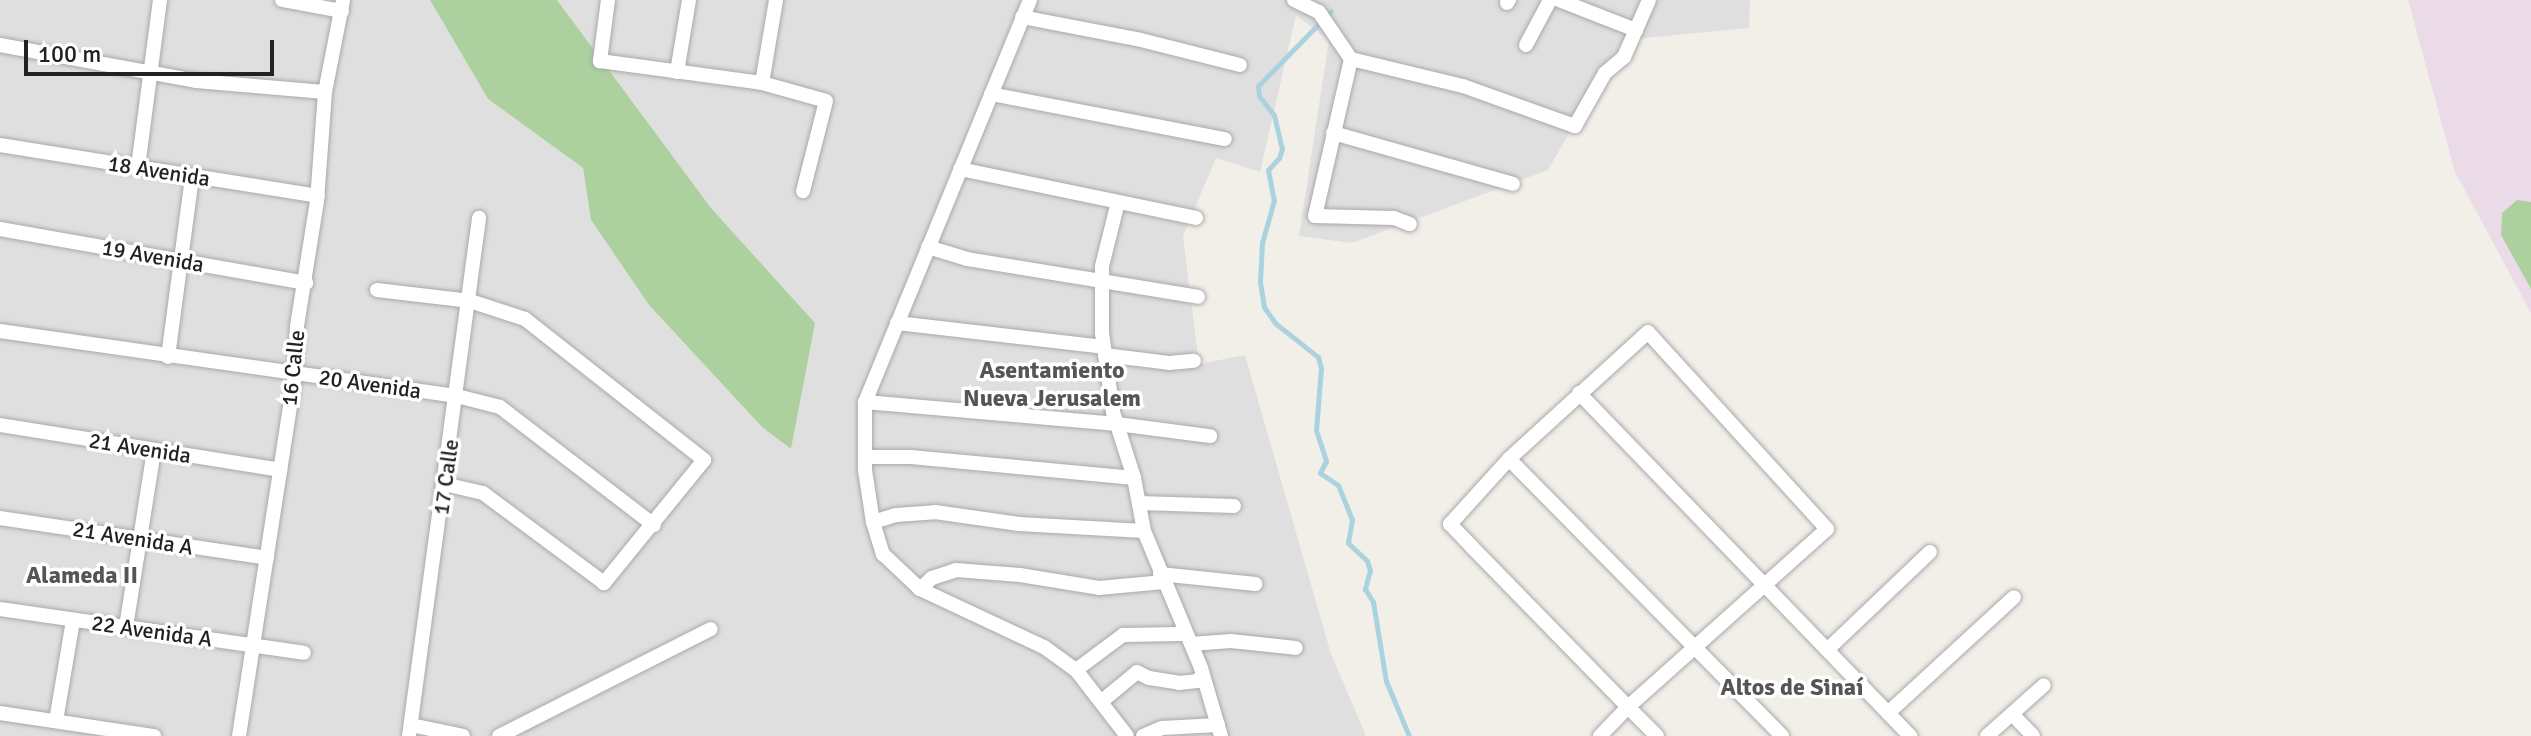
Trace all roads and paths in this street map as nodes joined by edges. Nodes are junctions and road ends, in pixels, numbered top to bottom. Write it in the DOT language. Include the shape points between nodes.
graph roads {
  1 [pos="160,0"];
  2 [pos="282,0"];
  3 [pos="608,0"];
  4 [pos="689,0"];
  5 [pos="776,0"];
  6 [pos="1030,0"];
  7 [pos="1294,0"];
  8 [pos="1550,0"];
  9 [pos="1559,0"];
  10 [pos="1649,0"];
  11 [pos="342,6"];
  12 [pos="1022,17"];
  13 [pos="1636,30"];
  14 [pos="0,45"];
  15 [pos="1526,45"];
  16 [pos="1351,59"];
  17 [pos="1240,65"];
  18 [pos="677,72"];
  19 [pos="150,74"];
  20 [pos="762,83"];
  21 [pos="325,92"];
  22 [pos="991,94"];
  23 [pos="1333,133"];
  24 [pos="1225,139"];
  25 [pos="0,145"];
  26 [pos="138,167"];
  27 [pos="960,169"];
  28 [pos="192,176"];
  29 [pos="1513,184"];
  30 [pos="803,191"];
  31 [pos="318,196"];
  32 [pos="1118,202"];
  33 [pos="479,218"];
  34 [pos="1196,218"];
  35 [pos="1410,224"];
  36 [pos="0,229"];
  37 [pos="928,247"];
  38 [pos="181,261"];
  39 [pos="306,283"];
  40 [pos="1102,283"];
  41 [pos="377,290"];
  42 [pos="1198,297"];
  43 [pos="470,301"];
  44 [pos="897,323"];
  45 [pos="0,331"];
  46 [pos="1104,351"];
  47 [pos="168,357"];
  48 [pos="1194,361"];
  49 [pos="295,374"];
  50 [pos="1579,393"];
  51 [pos="457,396"];
  52 [pos="865,402"];
  53 [pos="1117,424"];
  54 [pos="0,425"];
  55 [pos="1210,436"];
  56 [pos="154,450"];
  57 [pos="866,457"];
  58 [pos="1509,459"];
  59 [pos="280,470"];
  60 [pos="1134,478"];
  61 [pos="445,484"];
  62 [pos="1139,503"];
  63 [pos="1234,506"];
  64 [pos="0,518"];
  65 [pos="873,522"];
  66 [pos="654,525"];
  67 [pos="1144,531"];
  68 [pos="140,539"];
  69 [pos="1930,552"];
  70 [pos="267,558"];
  71 [pos="1162,578"];
  72 [pos="1255,584"];
  73 [pos="1765,585"];
  74 [pos="920,589"];
  75 [pos="2014,597"];
  76 [pos="0,609"];
  77 [pos="73,620"];
  78 [pos="126,627"];
  79 [pos="711,629"];
  80 [pos="1188,638"];
  81 [pos="254,645"];
  82 [pos="1296,648"];
  83 [pos="1695,648"];
  84 [pos="1827,650"];
  85 [pos="304,653"];
  86 [pos="1076,670"];
  87 [pos="1202,676"];
  88 [pos="2044,685"];
  89 [pos="1102,701"];
  90 [pos="1628,707"];
  91 [pos="0,713"];
  92 [pos="1888,713"];
  93 [pos="2012,714"];
  94 [pos="56,721"];
  95 [pos="410,730"];
  96 [pos="1220,730"];
  97 [pos="85,731"];
  98 [pos="154,736"];
  99 [pos="239,736"];
  100 [pos="463,736"];
  101 [pos="499,736"];
  102 [pos="1127,736"];
  103 [pos="1143,736"];
  104 [pos="1600,736"];
  105 [pos="1657,736"];
  106 [pos="1782,736"];
  107 [pos="1910,736"];
  108 [pos="1987,736"];
  109 [pos="2033,736"];
  1 -- 19 [label="street"];
  2 -- 11 [label="street"];
  3 -- 18 [label="street" via="600,61"];
  4 -- 18 [label="street"];
  5 -- 20 [label="street"];
  6 -- 12 [label="street"];
  7 -- 16 [label="street" via="1319,12"];
  8 -- 15 [label="street"];
  9 -- 13 [label="street"];
  10 -- 13 [label="street"];
  11 -- 21 [label="street, 16 Calle"];
  12 -- 17 [label="street"];
  12 -- 22 [label="street"];
  13 -- 16 [label="street" via="1624,57 1605,73 1575,126 1463,86"];
  14 -- 19 [label="street"];
  16 -- 23 [label="street"];
  18 -- 20 [label="street"];
  19 -- 21 [label="street"];
  19 -- 26 [label="street"];
  20 -- 30 [label="street" via="826,101"];
  21 -- 31 [label="street, 16 Calle"];
  22 -- 24 [label="street"];
  22 -- 27 [label="street"];
  23 -- 29 [label="street"];
  23 -- 35 [label="street" via="1315,216 1394,218"];
  25 -- 26 [label="street, 18 Avenida"];
  26 -- 28 [label="street, 18 Avenida"];
  27 -- 32 [label="street"];
  27 -- 37 [label="street"];
  28 -- 31 [label="street, 18 Avenida"];
  28 -- 38 [label="street"];
  31 -- 39 [label="street, 16 Calle"];
  32 -- 34 [label="street"];
  32 -- 40 [label="street"];
  33 -- 43 [label="street, 17 Calle"];
  36 -- 38 [label="street, 19 Avenida"];
  37 -- 40 [label="street"];
  37 -- 44 [label="street"];
  38 -- 39 [label="street, 19 Avenida"];
  38 -- 47 [label="street"];
  39 -- 49 [label="street, 16 Calle"];
  40 -- 42 [label="street"];
  40 -- 46 [label="street"];
  41 -- 43 [label="street"];
  43 -- 51 [label="street, 17 Calle"];
  43 -- 66 [label="street" via="525,319 704,460"];
  44 -- 46 [label="street"];
  44 -- 52 [label="street"];
  45 -- 47 [label="street, 20 Avenida"];
  46 -- 48 [label="street" via="1169,363"];
  46 -- 53 [label="street"];
  47 -- 49 [label="street, 20 Avenida"];
  49 -- 51 [label="street, 20 Avenida"];
  49 -- 59 [label="street, 16 Calle"];
  50 -- 58 [label="street"];
  50 -- 73 [label="street"];
  50 -- 73 [label="street" via="1648,332 1827,529"];
  51 -- 61 [label="street, 17 Calle"];
  51 -- 66 [label="street, 20 Avenida" via="500,407"];
  52 -- 53 [label="street"];
  52 -- 57 [label="street"];
  53 -- 55 [label="street"];
  53 -- 60 [label="street"];
  54 -- 56 [label="street, 21 Avenida"];
  56 -- 59 [label="street, 21 Avenida"];
  56 -- 68 [label="street"];
  57 -- 60 [label="street"];
  57 -- 65 [label="street"];
  58 -- 83 [label="street"];
  58 -- 90 [label="street" via="1450,524"];
  59 -- 70 [label="street, 16 Calle"];
  60 -- 62 [label="street"];
  61 -- 66 [label="street" via="483,493 604,583"];
  61 -- 95 [label="street, 17 Calle"];
  62 -- 63 [label="street"];
  62 -- 67 [label="street"];
  64 -- 68 [label="street, 21 Avenida A"];
  65 -- 67 [label="street" via="935,512 1019,524"];
  65 -- 74 [label="street" via="883,554"];
  67 -- 71 [label="street"];
  68 -- 70 [label="street, 21 Avenida A"];
  68 -- 78 [label="street"];
  69 -- 84 [label="street"];
  70 -- 81 [label="street, 16 Calle"];
  71 -- 72 [label="street"];
  71 -- 74 [label="street" via="1099,588 956,570 932,578"];
  71 -- 80 [label="street"];
  73 -- 83 [label="street"];
  73 -- 84 [label="street"];
  74 -- 86 [label="street" via="1044,647"];
  75 -- 92 [label="street"];
  76 -- 77 [label="street, 22 Avenida A"];
  77 -- 78 [label="street, 22 Avenida A"];
  77 -- 94 [label="street"];
  78 -- 81 [label="street, 22 Avenida A"];
  79 -- 101 [label="street"];
  80 -- 82 [label="street"];
  80 -- 86 [label="street" via="1123,635"];
  80 -- 87 [label="street"];
  81 -- 85 [label="street, 22 Avenida A"];
  81 -- 99 [label="street, 16 Calle"];
  83 -- 90 [label="street"];
  83 -- 106 [label="street"];
  84 -- 92 [label="street"];
  86 -- 89 [label="street"];
  87 -- 89 [label="street" via="1179,683 1137,672"];
  87 -- 96 [label="street"];
  88 -- 93 [label="street"];
  89 -- 102 [label="street"];
  90 -- 104 [label="street"];
  90 -- 105 [label="street"];
  91 -- 94 [label="street"];
  92 -- 107 [label="street"];
  93 -- 108 [label="street"];
  93 -- 109 [label="street"];
  94 -- 97 [label="street"];
  95 -- 100 [label="street"];
  96 -- 103 [label="street" via="1162,728"];
  97 -- 98 [label="street"];
}
